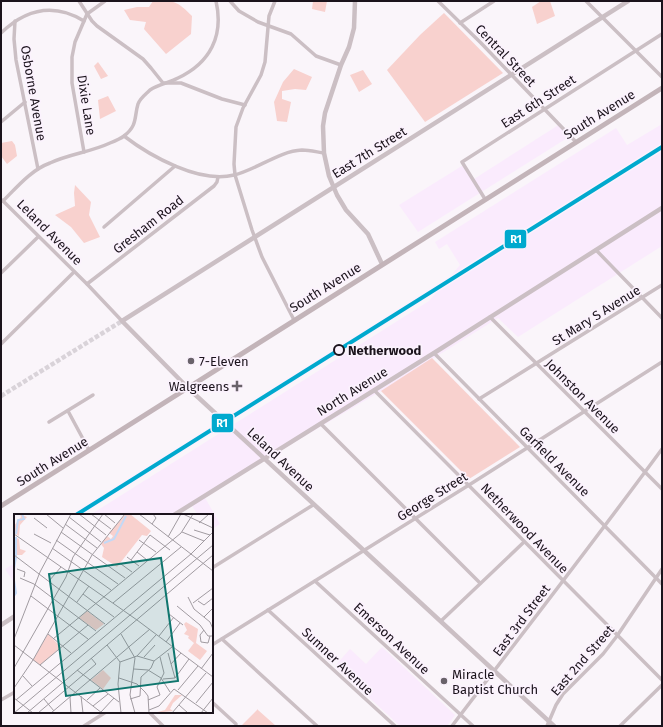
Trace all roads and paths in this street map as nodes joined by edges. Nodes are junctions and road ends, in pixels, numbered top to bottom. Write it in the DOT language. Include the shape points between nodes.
graph roads {
  1 [pos="79,1"];
  2 [pos="105,1"];
  3 [pos="216,1"];
  4 [pos="230,1"];
  5 [pos="275,1"];
  6 [pos="355,1"];
  7 [pos="438,1"];
  8 [pos="494,1"];
  9 [pos="586,1"];
  10 [pos="628,1"];
  11 [pos="87,14"];
  12 [pos="602,17"];
  13 [pos="15,20"];
  14 [pos="84,21"];
  15 [pos="460,23"];
  16 [pos="267,25"];
  17 [pos="1,33"];
  18 [pos="662,34"];
  19 [pos="635,50"];
  20 [pos="341,65"];
  21 [pos="512,75"];
  22 [pos="662,77"];
  23 [pos="163,83"];
  24 [pos="662,88"];
  25 [pos="25,102"];
  26 [pos="245,105"];
  27 [pos="544,109"];
  28 [pos="1,122"];
  29 [pos="124,136"];
  30 [pos="576,142"];
  31 [pos="84,152"];
  32 [pos="324,153"];
  33 [pos="175,166"];
  34 [pos="38,169"];
  35 [pos="234,175"];
  36 [pos="218,177"];
  37 [pos="333,188"];
  38 [pos="2,200"];
  39 [pos="485,200"];
  40 [pos="662,208"];
  41 [pos="104,227"];
  42 [pos="254,236"];
  43 [pos="38,237"];
  44 [pos="596,250"];
  45 [pos="382,264"];
  46 [pos="74,272"];
  47 [pos="1,273"];
  48 [pos="87,284"];
  49 [pos="662,285"];
  50 [pos="642,298"];
  51 [pos="490,317"];
  52 [pos="662,318"];
  53 [pos="294,320"];
  54 [pos="122,321"];
  55 [pos="1,344"];
  56 [pos="434,353"];
  57 [pos="662,362"];
  58 [pos="537,364"];
  59 [pos="188,388"];
  60 [pos="374,390"];
  61 [pos="93,395"];
  62 [pos="479,399"];
  63 [pos="68,411"];
  64 [pos="585,412"];
  65 [pos="49,422"];
  66 [pos="321,424"];
  67 [pos="527,448"];
  68 [pos="89,450"];
  69 [pos="662,450"];
  70 [pos="264,458"];
  71 [pos="645,472"];
  72 [pos="469,485"];
  73 [pos="662,489"];
  74 [pos="313,505"];
  75 [pos="1,506"];
  76 [pos="176,514"];
  77 [pos="415,518"];
  78 [pos="605,525"];
  79 [pos="524,542"];
  80 [pos="363,551"];
  81 [pos="213,567"];
  82 [pos="662,569"];
  83 [pos="656,578"];
  84 [pos="315,580"];
  85 [pos="563,581"];
  86 [pos="480,583"];
  87 [pos="662,584"];
  88 [pos="268,610"];
  89 [pos="14,617"];
  90 [pos="441,621"];
  91 [pos="1,625"];
  92 [pos="617,636"];
  93 [pos="222,639"];
  94 [pos="213,644"];
  95 [pos="494,671"];
  96 [pos="662,680"];
  97 [pos="662,685"];
  98 [pos="14,693"];
  99 [pos="1,700"];
  100 [pos="213,703"];
  101 [pos="104,713"];
  102 [pos="150,713"];
  103 [pos="461,714"];
  104 [pos="236,724"];
  105 [pos="548,724"];
  106 [pos="84,726"];
  107 [pos="163,726"];
  108 [pos="317,726"];
  109 [pos="395,726"];
  110 [pos="452,726"];
  111 [pos="473,726"];
  112 [pos="554,726"];
  113 [pos="620,726"];
  1 -- 11 [label="street"];
  2 -- 11 [label="street"];
  3 -- 23 [label="street" via="218,28 209,52 191,71"];
  4 -- 16 [label="street" via="246,16"];
  5 -- 16 [label="street"];
  6 -- 20 [label="street" via="354,28"];
  7 -- 15 [label="street, Central Street"];
  8 -- 15 [label="street"];
  9 -- 12 [label="street"];
  10 -- 12 [label="street, East 7th Street"];
  11 -- 14 [label="street, Dixie Lane"];
  11 -- 23 [label="street" via="102,30 143,59"];
  12 -- 19 [label="street"];
  12 -- 21 [label="street, East 7th Street"];
  13 -- 14 [label="street" via="48,10 67,13"];
  13 -- 17 [label="street"];
  13 -- 25 [label="street, Osborne Avenue" via="16,60"];
  14 -- 31 [label="street, Dixie Lane" via="75,42 71,71"];
  15 -- 21 [label="street, Central Street"];
  16 -- 20 [label="street" via="291,34 316,56"];
  16 -- 26 [label="street" via="265,62"];
  18 -- 19 [label="street, East 6th Street"];
  19 -- 22 [label="street"];
  19 -- 27 [label="street, East 6th Street"];
  20 -- 32 [label="street" via="325,113"];
  21 -- 27 [label="street, Central Street"];
  21 -- 37 [label="street, East 7th Street"];
  23 -- 26 [label="street" via="181,83"];
  23 -- 29 [label="street" via="140,99 136,120"];
  24 -- 30 [label="main road, South Avenue"];
  25 -- 28 [label="street"];
  25 -- 34 [label="street, Osborne Avenue"];
  26 -- 35 [label="street" via="236,127"];
  27 -- 30 [label="street, Central Street"];
  27 -- 39 [label="street, East 6th Street" via="462,162"];
  29 -- 31 [label="street"];
  29 -- 33 [label="street" via="150,155"];
  30 -- 39 [label="main road, South Avenue"];
  31 -- 34 [label="street"];
  32 -- 35 [label="street" via="303,150 291,152"];
  32 -- 37 [label="street"];
  33 -- 36 [label="street"];
  33 -- 41 [label="street"];
  34 -- 38 [label="street"];
  35 -- 36 [label="street"];
  35 -- 42 [label="street"];
  36 -- 48 [label="street, Gresham Road" via="214,186"];
  37 -- 42 [label="street, East 7th Street"];
  37 -- 45 [label="street" via="346,210 368,234"];
  38 -- 43 [label="street, Leland Avenue"];
  39 -- 45 [label="main road, South Avenue"];
  40 -- 44 [label="street, North Avenue"];
  42 -- 53 [label="street"];
  42 -- 54 [label="street, East 7th Street"];
  43 -- 46 [label="street, Leland Avenue"];
  43 -- 47 [label="street"];
  44 -- 50 [label="street"];
  44 -- 51 [label="street, North Avenue"];
  45 -- 53 [label="main road, South Avenue"];
  46 -- 48 [label="street, Leland Avenue"];
  46 -- 55 [label="street"];
  48 -- 54 [label="street, Leland Avenue"];
  49 -- 50 [label="street, St Mary S Avenue"];
  50 -- 52 [label="street"];
  50 -- 58 [label="street, St Mary S Avenue"];
  51 -- 56 [label="street, North Avenue"];
  51 -- 58 [label="street, Johnston Avenue"];
  53 -- 59 [label="main road, South Avenue"];
  54 -- 59 [label="street, Leland Avenue"];
  56 -- 60 [label="street, North Avenue"];
  56 -- 62 [label="street, Garfield Avenue"];
  57 -- 64 [label="street, George Street"];
  58 -- 62 [label="street, St Mary S Avenue"];
  58 -- 64 [label="street, Johnston Avenue"];
  59 -- 68 [label="main road, South Avenue"];
  59 -- 70 [label="street, Leland Avenue"];
  60 -- 66 [label="street, North Avenue"];
  60 -- 72 [label="street, Netherwood Avenue"];
  61 -- 63 [label="street"];
  62 -- 67 [label="street, Garfield Avenue"];
  63 -- 65 [label="street"];
  63 -- 68 [label="street"];
  64 -- 67 [label="street, George Street"];
  64 -- 71 [label="street, Johnston Avenue"];
  66 -- 70 [label="street, North Avenue"];
  66 -- 77 [label="street"];
  67 -- 72 [label="street, George Street"];
  67 -- 78 [label="street, Garfield Avenue"];
  68 -- 75 [label="main road, South Avenue"];
  69 -- 71 [label="street, East 3rd Street"];
  70 -- 74 [label="street, Leland Avenue"];
  70 -- 76 [label="street, North Avenue"];
  71 -- 73 [label="street, Johnston Avenue"];
  71 -- 78 [label="street, East 3rd Street"];
  72 -- 77 [label="street, George Street"];
  72 -- 79 [label="street, Netherwood Avenue"];
  74 -- 80 [label="street, Leland Avenue"];
  74 -- 81 [label="street"];
  77 -- 80 [label="street, George Street"];
  77 -- 86 [label="street"];
  78 -- 83 [label="street, Garfield Avenue"];
  78 -- 85 [label="street, East 3rd Street"];
  79 -- 85 [label="street, Netherwood Avenue"];
  79 -- 86 [label="street"];
  80 -- 84 [label="street, George Street"];
  80 -- 90 [label="street, Leland Avenue"];
  82 -- 83 [label="street, East 2nd Street"];
  83 -- 87 [label="street, Garfield Avenue"];
  83 -- 92 [label="street, East 2nd Street"];
  84 -- 88 [label="street, George Street"];
  84 -- 103 [label="street, Emerson Avenue"];
  85 -- 92 [label="street, Netherwood Avenue"];
  85 -- 95 [label="street, East 3rd Street"];
  86 -- 90 [label="street"];
  88 -- 93 [label="street, George Street"];
  88 -- 109 [label="street, Sumner Avenue"];
  89 -- 91 [label="street"];
  90 -- 95 [label="street, Leland Avenue"];
  92 -- 96 [label="street, Netherwood Avenue"];
  92 -- 105 [label="street, East 2nd Street" via="603,654 563,694"];
  93 -- 94 [label="street, George Street"];
  93 -- 108 [label="street"];
  95 -- 103 [label="street, East 3rd Street"];
  95 -- 105 [label="street, Leland Avenue"];
  97 -- 113 [label="street"];
  98 -- 99 [label="street"];
  100 -- 104 [label="street"];
  101 -- 106 [label="street"];
  102 -- 107 [label="street"];
  103 -- 110 [label="street, East 3rd Street"];
  103 -- 111 [label="street, Emerson Avenue"];
  105 -- 112 [label="street, Leland Avenue"];
}
